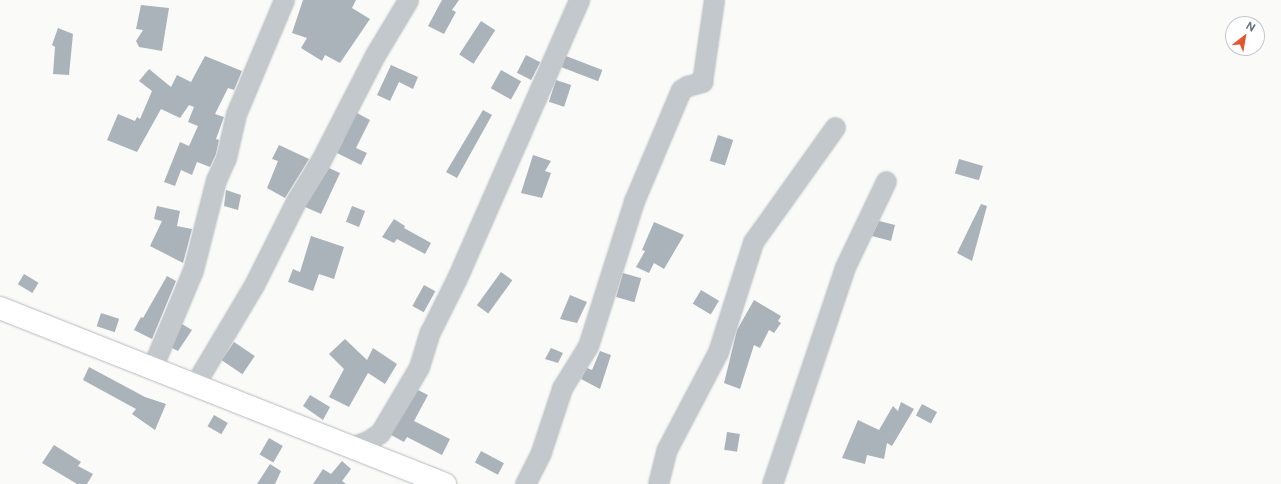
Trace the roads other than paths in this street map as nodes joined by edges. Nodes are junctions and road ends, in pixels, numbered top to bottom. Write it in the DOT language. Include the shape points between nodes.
graph roads {
  1 [pos="284,0"];
  2 [pos="408,0"];
  3 [pos="579,0"];
  4 [pos="714,0"];
  5 [pos="835,127"];
  6 [pos="886,181"];
  7 [pos="0,308"];
  8 [pos="152,368"];
  9 [pos="195,384"];
  10 [pos="350,447"];
  11 [pos="445,484"];
  12 [pos="525,484"];
  13 [pos="658,484"];
  14 [pos="772,484"];
  1 -- 8 [label="street" via="236,114 226,158 216,180 193,270"];
  2 -- 9 [label="street" via="375,55 321,160 296,201 254,285"];
  3 -- 10 [label="street" via="457,278 430,332 419,367 380,433 368,441"];
  4 -- 12 [label="street" via="702,82 681,90 634,201 588,346 562,388 541,452"];
  5 -- 13 [label="street" via="753,242 718,352 667,449"];
  6 -- 14 [label="street" via="845,267"];
  7 -- 8 [label="main road"];
  8 -- 9 [label="main road"];
  9 -- 10 [label="main road"];
  10 -- 11 [label="main road"];
}
